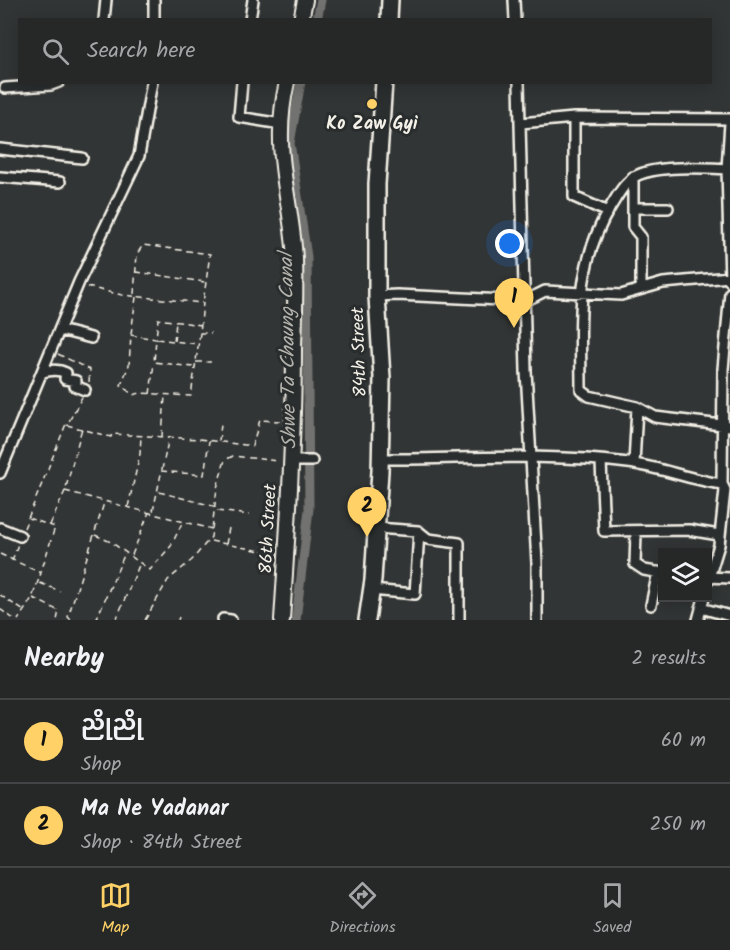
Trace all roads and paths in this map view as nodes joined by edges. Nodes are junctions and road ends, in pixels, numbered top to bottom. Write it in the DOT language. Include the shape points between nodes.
graph roads {
  1 [pos="106,0"];
  2 [pos="154,0"];
  3 [pos="253,0"];
  4 [pos="305,0"];
  5 [pos="390,0"];
  6 [pos="514,0"];
  7 [pos="104,18"];
  8 [pos="154,18"];
  9 [pos="250,18"];
  10 [pos="301,18"];
  11 [pos="389,18"];
  12 [pos="515,18"];
  13 [pos="41,84"];
  14 [pos="152,84"];
  15 [pos="242,84"];
  16 [pos="287,84"];
  17 [pos="384,84"];
  18 [pos="519,84"];
  19 [pos="5,88"];
  20 [pos="574,118"];
  21 [pos="730,121"];
  22 [pos="521,123"];
  23 [pos="281,124"];
  24 [pos="0,149"];
  25 [pos="82,158"];
  26 [pos="728,169"];
  27 [pos="0,177"];
  28 [pos="633,177"];
  29 [pos="60,182"];
  30 [pos="633,208"];
  31 [pos="668,208"];
  32 [pos="608,212"];
  33 [pos="135,271"];
  34 [pos="730,278"];
  35 [pos="79,282"];
  36 [pos="207,283"];
  37 [pos="641,289"];
  38 [pos="580,292"];
  39 [pos="730,292"];
  40 [pos="135,295"];
  41 [pos="377,296"];
  42 [pos="525,301"];
  43 [pos="203,303"];
  44 [pos="176,321"];
  45 [pos="201,325"];
  46 [pos="60,330"];
  47 [pos="200,333"];
  48 [pos="211,333"];
  49 [pos="131,335"];
  50 [pos="91,338"];
  51 [pos="156,339"];
  52 [pos="174,340"];
  53 [pos="199,344"];
  54 [pos="52,351"];
  55 [pos="154,362"];
  56 [pos="195,362"];
  57 [pos="211,362"];
  58 [pos="194,368"];
  59 [pos="42,372"];
  60 [pos="85,390"];
  61 [pos="150,394"];
  62 [pos="165,395"];
  63 [pos="637,407"];
  64 [pos="292,422"];
  65 [pos="67,423"];
  66 [pos="221,424"];
  67 [pos="726,426"];
  68 [pos="82,428"];
  69 [pos="141,435"];
  70 [pos="162,436"];
  71 [pos="169,437"];
  72 [pos="209,440"];
  73 [pos="219,441"];
  74 [pos="530,458"];
  75 [pos="381,459"];
  76 [pos="299,461"];
  77 [pos="601,462"];
  78 [pos="634,464"];
  79 [pos="161,471"];
  80 [pos="0,472"];
  81 [pos="726,488"];
  82 [pos="65,491"];
  83 [pos="158,491"];
  84 [pos="104,502"];
  85 [pos="128,507"];
  86 [pos="217,507"];
  87 [pos="216,511"];
  88 [pos="151,512"];
  89 [pos="249,515"];
  90 [pos="28,518"];
  91 [pos="184,520"];
  92 [pos="50,525"];
  93 [pos="0,528"];
  94 [pos="229,528"];
  95 [pos="376,528"];
  96 [pos="213,529"];
  97 [pos="419,532"];
  98 [pos="636,533"];
  99 [pos="95,535"];
  100 [pos="20,536"];
  101 [pos="210,540"];
  102 [pos="719,540"];
  103 [pos="226,544"];
  104 [pos="730,546"];
  105 [pos="126,552"];
  106 [pos="0,555"];
  107 [pos="131,556"];
  108 [pos="286,556"];
  109 [pos="12,561"];
  110 [pos="140,563"];
  111 [pos="712,565"];
  112 [pos="658,572"];
  113 [pos="41,573"];
  114 [pos="730,578"];
  115 [pos="658,579"];
  116 [pos="712,579"];
  117 [pos="39,582"];
  118 [pos="371,590"];
  119 [pos="60,591"];
  120 [pos="0,595"];
  121 [pos="32,598"];
  122 [pos="703,602"];
  123 [pos="651,604"];
  124 [pos="701,608"];
  125 [pos="0,609"];
  126 [pos="25,612"];
  127 [pos="730,616"];
  128 [pos="17,620"];
  129 [pos="57,620"];
  130 [pos="71,620"];
  131 [pos="96,620"];
  132 [pos="116,620"];
  133 [pos="145,620"];
  134 [pos="282,620"];
  135 [pos="367,620"];
  136 [pos="459,620"];
  137 [pos="537,620"];
  138 [pos="698,620"];
  1 -- 7 [label="street"];
  2 -- 8 [label="street"];
  3 -- 9 [label="street"];
  4 -- 10 [label="main road"];
  5 -- 11 [label="main road"];
  6 -- 12 [label="street"];
  13 -- 19 [label="street"];
  14 -- 35 [label="street" via="140,156"];
  15 -- 23 [label="street" via="239,117"];
  16 -- 23 [label="main road, 86th Street"];
  17 -- 41 [label="main road, 84th Street" via="377,184"];
  18 -- 22 [label="street"];
  20 -- 21 [label="street"];
  20 -- 22 [label="street"];
  20 -- 32 [label="street" via="574,197"];
  21 -- 26 [label="street"];
  22 -- 42 [label="street"];
  23 -- 64 [label="main road, 86th Street" via="281,167 295,258"];
  24 -- 25 [label="street"];
  26 -- 28 [label="street" via="654,171"];
  26 -- 34 [label="street"];
  27 -- 29 [label="street"];
  28 -- 30 [label="street"];
  28 -- 32 [label="street"];
  30 -- 31 [label="street"];
  30 -- 37 [label="street" via="633,227 641,237"];
  32 -- 38 [label="street" via="591,249"];
  33 -- 36 [label="path"];
  33 -- 36 [label="path" via="141,245 208,254"];
  33 -- 40 [label="path"];
  34 -- 37 [label="street" via="687,280"];
  34 -- 39 [label="street"];
  35 -- 40 [label="path" via="104,292"];
  35 -- 46 [label="street"];
  36 -- 43 [label="path"];
  37 -- 38 [label="street" via="621,295"];
  38 -- 42 [label="street" via="545,291"];
  38 -- 63 [label="street" via="581,390 589,396"];
  39 -- 67 [label="street" via="723,359"];
  40 -- 43 [label="path"];
  40 -- 49 [label="path"];
  41 -- 42 [label="street"];
  41 -- 75 [label="main road, 84th Street"];
  42 -- 74 [label="street"];
  43 -- 45 [label="path"];
  44 -- 45 [label="path"];
  44 -- 51 [label="path" via="159,319"];
  44 -- 52 [label="path"];
  45 -- 47 [label="path"];
  46 -- 50 [label="street"];
  46 -- 54 [label="street"];
  47 -- 48 [label="path"];
  47 -- 53 [label="path"];
  49 -- 51 [label="path"];
  49 -- 61 [label="path" via="129,365 121,385 133,395"];
  51 -- 52 [label="path"];
  51 -- 55 [label="path"];
  52 -- 53 [label="path"];
  53 -- 56 [label="path"];
  54 -- 59 [label="street"];
  54 -- 60 [label="path" via="90,370 92,375"];
  55 -- 58 [label="path"];
  55 -- 61 [label="path"];
  56 -- 57 [label="path"];
  56 -- 58 [label="path"];
  58 -- 62 [label="path" via="190,396"];
  59 -- 60 [label="street" via="62,371 66,373 65,379 76,381 75,386"];
  59 -- 80 [label="street"];
  60 -- 65 [label="path"];
  61 -- 62 [label="path"];
  62 -- 70 [label="path"];
  63 -- 67 [label="street" via="655,417"];
  63 -- 78 [label="street"];
  64 -- 73 [label="path" via="260,420 252,446"];
  64 -- 76 [label="main road, 86th Street"];
  65 -- 68 [label="path"];
  65 -- 90 [label="path"];
  66 -- 73 [label="path"];
  67 -- 81 [label="street"];
  68 -- 69 [label="path" via="111,437"];
  68 -- 82 [label="path"];
  69 -- 70 [label="path"];
  69 -- 85 [label="path"];
  70 -- 71 [label="path"];
  71 -- 72 [label="path"];
  71 -- 79 [label="path"];
  72 -- 73 [label="path"];
  72 -- 79 [label="path" via="204,474"];
  74 -- 75 [label="street"];
  74 -- 77 [label="street"];
  74 -- 137 [label="street"];
  75 -- 95 [label="main road, 84th Street"];
  76 -- 86 [label="path" via="228,457 222,463"];
  76 -- 108 [label="main road, 86th Street"];
  77 -- 78 [label="street"];
  77 -- 98 [label="street" via="602,529 608,533"];
  78 -- 81 [label="street"];
  79 -- 83 [label="path"];
  81 -- 102 [label="street"];
  82 -- 84 [label="path"];
  82 -- 92 [label="path"];
  83 -- 86 [label="path"];
  83 -- 88 [label="path"];
  84 -- 85 [label="path"];
  84 -- 99 [label="path"];
  85 -- 88 [label="path"];
  86 -- 87 [label="path"];
  87 -- 89 [label="path"];
  87 -- 96 [label="path"];
  88 -- 91 [label="path"];
  88 -- 107 [label="path"];
  90 -- 92 [label="path"];
  90 -- 100 [label="path"];
  91 -- 96 [label="path"];
  91 -- 110 [label="path" via="171,546 150,570"];
  92 -- 113 [label="path" via="55,527"];
  93 -- 100 [label="street"];
  94 -- 103 [label="path"];
  95 -- 97 [label="street"];
  95 -- 118 [label="main road, 84th Street"];
  96 -- 101 [label="path"];
  97 -- 118 [label="street" via="415,594"];
  97 -- 136 [label="street" via="428,539 459,543"];
  98 -- 102 [label="street" via="689,530"];
  98 -- 112 [label="street" via="635,564"];
  99 -- 105 [label="path"];
  99 -- 130 [label="path" via="68,617"];
  100 -- 109 [label="path"];
  101 -- 103 [label="path"];
  101 -- 133 [label="path" via="168,580"];
  102 -- 104 [label="street"];
  102 -- 111 [label="street"];
  103 -- 108 [label="path"];
  105 -- 107 [label="path"];
  105 -- 131 [label="path"];
  106 -- 109 [label="path"];
  107 -- 110 [label="path"];
  108 -- 134 [label="main road, 86th Street"];
  109 -- 113 [label="path"];
  110 -- 132 [label="path"];
  113 -- 117 [label="path"];
  114 -- 116 [label="street"];
  115 -- 123 [label="street"];
  117 -- 119 [label="path"];
  117 -- 121 [label="path"];
  118 -- 135 [label="main road, 84th Street"];
  120 -- 126 [label="path"];
  121 -- 126 [label="path"];
  121 -- 129 [label="path" via="59,610"];
  122 -- 124 [label="street"];
  124 -- 127 [label="street"];
  124 -- 138 [label="street"];
  125 -- 128 [label="path"];
  126 -- 128 [label="path"];
}
